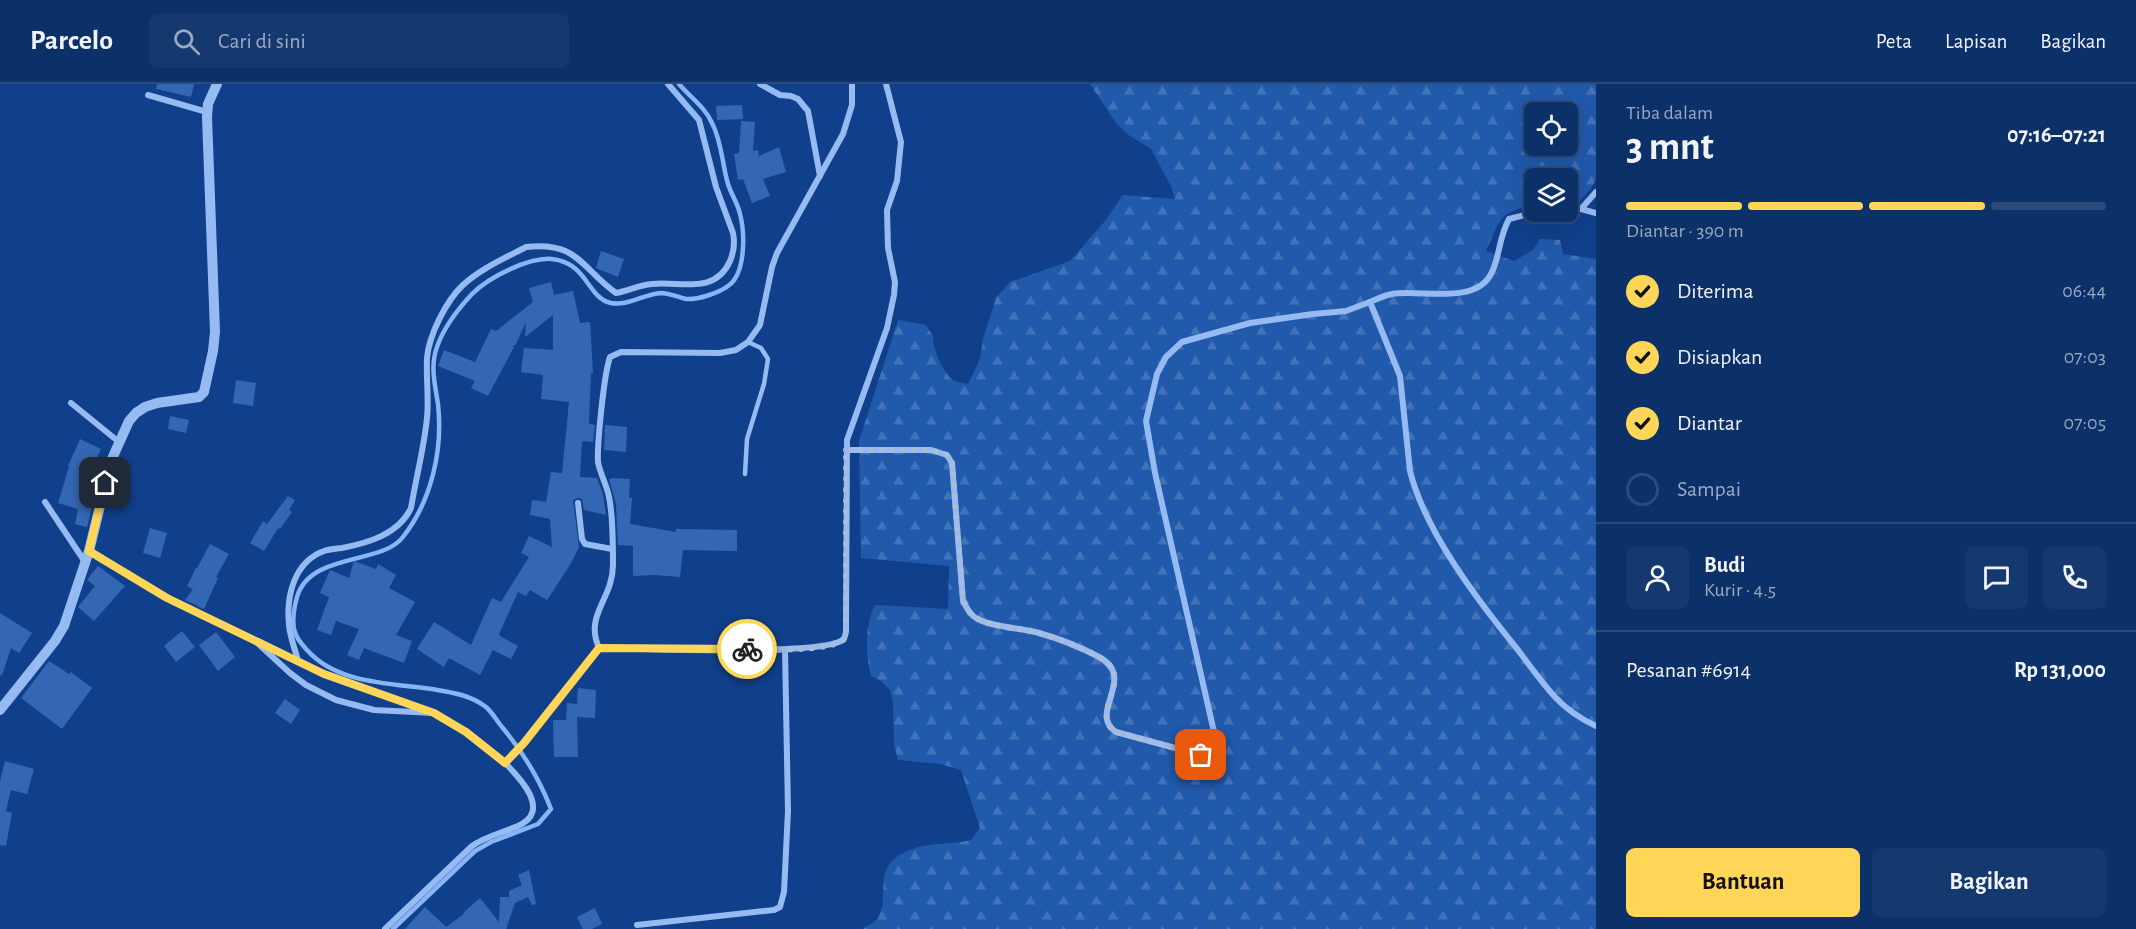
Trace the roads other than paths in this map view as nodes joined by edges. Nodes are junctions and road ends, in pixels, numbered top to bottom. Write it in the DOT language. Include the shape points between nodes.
graph roads {
  1 [pos="217,84"];
  2 [pos="668,84"];
  3 [pos="760,84"];
  4 [pos="852,84"];
  5 [pos="886,84"];
  6 [pos="147,95"];
  7 [pos="207,112"];
  8 [pos="820,177"];
  9 [pos="1596,192"];
  10 [pos="1578,208"];
  11 [pos="1581,208"];
  12 [pos="1596,213"];
  13 [pos="1524,215"];
  14 [pos="1370,302"];
  15 [pos="748,342"];
  16 [pos="71,403"];
  17 [pos="119,442"];
  18 [pos="846,450"];
  19 [pos="745,474"];
  20 [pos="45,502"];
  21 [pos="578,503"];
  22 [pos="612,549"];
  23 [pos="87,557"];
  24 [pos="254,640"];
  25 [pos="599,648"];
  26 [pos="785,650"];
  27 [pos="298,661"];
  28 [pos="0,710"];
  29 [pos="434,713"];
  30 [pos="1596,726"];
  31 [pos="505,763"];
  32 [pos="637,925"];
  33 [pos="385,929"];
  1 -- 7 [label="street"];
  2 -- 27 [label="street" via="693,111 701,128 735,241 725,270 709,282 641,285 616,293 584,262 565,250 536,246 526,247 462,286 430,339 427,418 411,508 396,528 376,538 324,551 303,565 291,589 288,616"];
  3 -- 8 [label="street" via="798,99 808,111"];
  4 -- 8 [label="street" via="852,105 843,134"];
  5 -- 18 [label="street" via="901,142 898,176 887,210 894,295 887,328"];
  6 -- 7 [label="street"];
  7 -- 17 [label="street" via="215,314 208,379 199,397 157,403 136,413"];
  8 -- 15 [label="street" via="777,253 760,325"];
  9 -- 11 [label="street"];
  10 -- 11 [label="street"];
  11 -- 12 [label="street"];
  13 -- 14 [label="street" via="1509,219 1501,233 1492,273 1477,289 1461,293 1392,294"];
  14 -- 18 [label="street" via="1346,311 1250,323 1182,342 1166,357 1157,375 1146,421 1217,745 1212,754 1201,755 1116,732 1106,717 1115,670 1112,666 1039,633 978,620 969,613 963,600 952,463 947,455 931,450"];
  14 -- 30 [label="street" via="1400,376 1410,471 1438,536 1480,602 1556,698"];
  15 -- 19 [label="lane" via="761,348 768,359 747,439"];
  15 -- 22 [label="street" via="720,354 621,352 610,357 598,461 610,500"];
  16 -- 17 [label="street"];
  17 -- 23 [label="street"];
  18 -- 26 [label="street" via="844,639 833,645"];
  20 -- 23 [label="street"];
  21 -- 22 [label="street" via="585,544"];
  22 -- 25 [label="street" via="611,585 595,618"];
  23 -- 24 [label="street"];
  23 -- 28 [label="street" via="55,642"];
  24 -- 27 [label="street"];
  24 -- 29 [label="street" via="298,679 336,700 374,710"];
  25 -- 26 [label="street"];
  25 -- 31 [label="street"];
  26 -- 32 [label="street" via="788,811 780,907"];
  27 -- 29 [label="street"];
  29 -- 31 [label="street"];
  31 -- 33 [label="street" via="530,794 530,818 472,846"];
}
